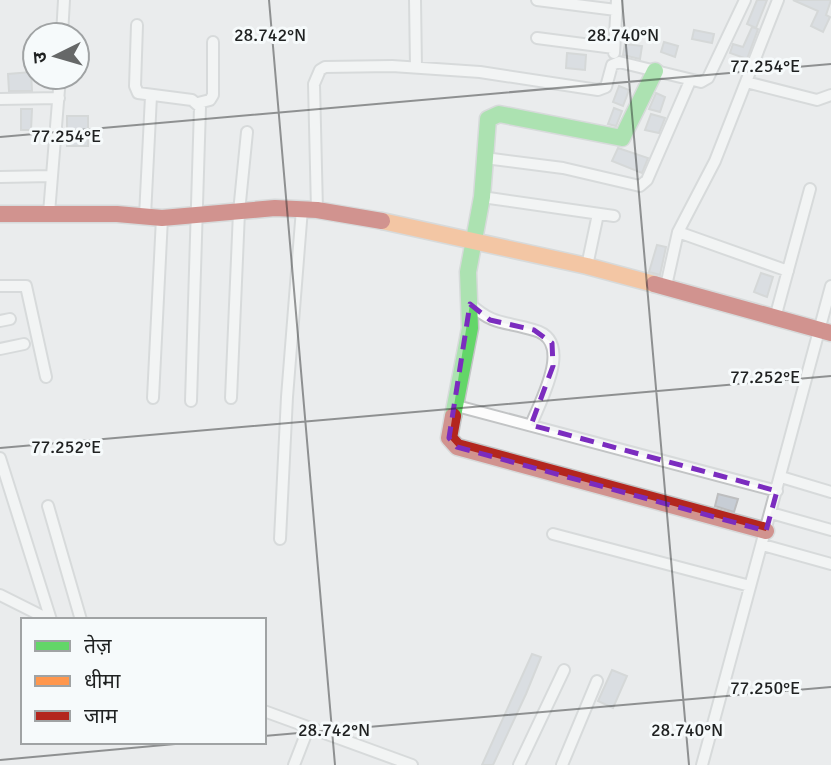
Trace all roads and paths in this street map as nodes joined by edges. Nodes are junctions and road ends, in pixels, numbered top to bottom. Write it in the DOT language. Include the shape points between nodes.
graph roads {
  1 [pos="64,0"];
  2 [pos="415,0"];
  3 [pos="537,0"];
  4 [pos="745,0"];
  5 [pos="778,0"];
  6 [pos="617,5"];
  7 [pos="63,21"];
  8 [pos="137,25"];
  9 [pos="537,38"];
  10 [pos="213,42"];
  11 [pos="614,48"];
  12 [pos="613,62"];
  13 [pos="416,67"];
  14 [pos="654,71"];
  15 [pos="690,81"];
  16 [pos="746,82"];
  17 [pos="59,91"];
  18 [pos="831,95"];
  19 [pos="150,96"];
  20 [pos="59,98"];
  21 [pos="0,99"];
  22 [pos="198,103"];
  23 [pos="247,132"];
  24 [pos="485,158"];
  25 [pos="52,176"];
  26 [pos="0,177"];
  27 [pos="810,189"];
  28 [pos="482,197"];
  29 [pos="309,209"];
  30 [pos="239,212"];
  31 [pos="50,213"];
  32 [pos="0,214"];
  33 [pos="598,214"];
  34 [pos="145,216"];
  35 [pos="197,216"];
  36 [pos="614,216"];
  37 [pos="162,218"];
  38 [pos="678,232"];
  39 [pos="475,241"];
  40 [pos="587,266"];
  41 [pos="788,271"];
  42 [pos="0,286"];
  43 [pos="666,286"];
  44 [pos="831,286"];
  45 [pos="470,304"];
  46 [pos="775,318"];
  47 [pos="825,332"];
  48 [pos="24,344"];
  49 [pos="0,349"];
  50 [pos="46,377"];
  51 [pos="153,398"];
  52 [pos="231,398"];
  53 [pos="191,401"];
  54 [pos="453,405"];
  55 [pos="531,425"];
  56 [pos="0,458"];
  57 [pos="781,477"];
  58 [pos="777,491"];
  59 [pos="831,492"];
  60 [pos="48,506"];
  61 [pos="771,513"];
  62 [pos="831,530"];
  63 [pos="553,534"];
  64 [pos="765,538"];
  65 [pos="280,539"];
  66 [pos="831,564"];
  67 [pos="750,586"];
  68 [pos="0,594"];
  69 [pos="46,618"];
  70 [pos="49,618"];
  71 [pos="79,618"];
  72 [pos="564,670"];
  73 [pos="597,681"];
  74 [pos="266,711"];
  75 [pos="308,729"];
  76 [pos="294,765"];
  77 [pos="412,765"];
  78 [pos="519,765"];
  79 [pos="562,765"];
  80 [pos="702,765"];
  1 -- 7 [label="street"];
  2 -- 13 [label="street"];
  3 -- 6 [label="street"];
  4 -- 15 [label="street" via="708,78"];
  5 -- 16 [label="street"];
  6 -- 11 [label="street"];
  8 -- 19 [label="street" via="135,86 138,93"];
  9 -- 11 [label="street"];
  10 -- 22 [label="street" via="213,95"];
  11 -- 12 [label="street"];
  12 -- 13 [label="street" via="606,87 598,90"];
  12 -- 14 [label="street"];
  13 -- 29 [label="street" via="330,65 320,70 314,84"];
  14 -- 15 [label="street"];
  14 -- 24 [label="street" via="622,138 495,115 486,124"];
  15 -- 24 [label="street" via="648,180 640,186 563,168"];
  16 -- 18 [label="street" via="817,100"];
  16 -- 38 [label="street" via="715,161"];
  17 -- 20 [label="street"];
  19 -- 22 [label="street"];
  19 -- 34 [label="street"];
  20 -- 21 [label="street"];
  20 -- 25 [label="street"];
  22 -- 35 [label="street"];
  23 -- 30 [label="street"];
  24 -- 28 [label="street"];
  25 -- 26 [label="street"];
  25 -- 31 [label="street"];
  27 -- 41 [label="street"];
  28 -- 33 [label="street"];
  28 -- 39 [label="street"];
  29 -- 30 [label="street"];
  29 -- 39 [label="street"];
  29 -- 65 [label="street" via="287,397"];
  30 -- 35 [label="street"];
  30 -- 52 [label="street"];
  31 -- 32 [label="street"];
  31 -- 34 [label="street"];
  33 -- 36 [label="street"];
  33 -- 40 [label="street"];
  34 -- 37 [label="street"];
  35 -- 37 [label="street"];
  35 -- 53 [label="street"];
  37 -- 51 [label="street"];
  38 -- 41 [label="street"];
  38 -- 43 [label="street"];
  39 -- 40 [label="street"];
  39 -- 45 [label="street" via="468,272"];
  40 -- 43 [label="street"];
  41 -- 46 [label="street"];
  42 -- 50 [label="street" via="26,286"];
  43 -- 46 [label="street"];
  44 -- 47 [label="street"];
  45 -- 54 [label="street" via="470,328"];
  45 -- 55 [label="street" via="490,320 534,330 552,343 553,366"];
  46 -- 47 [label="street"];
  47 -- 57 [label="street"];
  48 -- 49 [label="street"];
  54 -- 55 [label="street"];
  54 -- 64 [label="street" via="449,438 457,447"];
  55 -- 58 [label="street"];
  56 -- 70 [label="street"];
  57 -- 58 [label="street"];
  57 -- 59 [label="street"];
  58 -- 61 [label="street"];
  60 -- 71 [label="street"];
  61 -- 62 [label="street"];
  61 -- 64 [label="street"];
  63 -- 67 [label="street"];
  64 -- 66 [label="street"];
  64 -- 67 [label="street"];
  67 -- 80 [label="street"];
  68 -- 69 [label="street"];
  72 -- 78 [label="street"];
  73 -- 79 [label="street"];
  74 -- 75 [label="street"];
  75 -- 76 [label="street"];
  75 -- 77 [label="street"];
}
